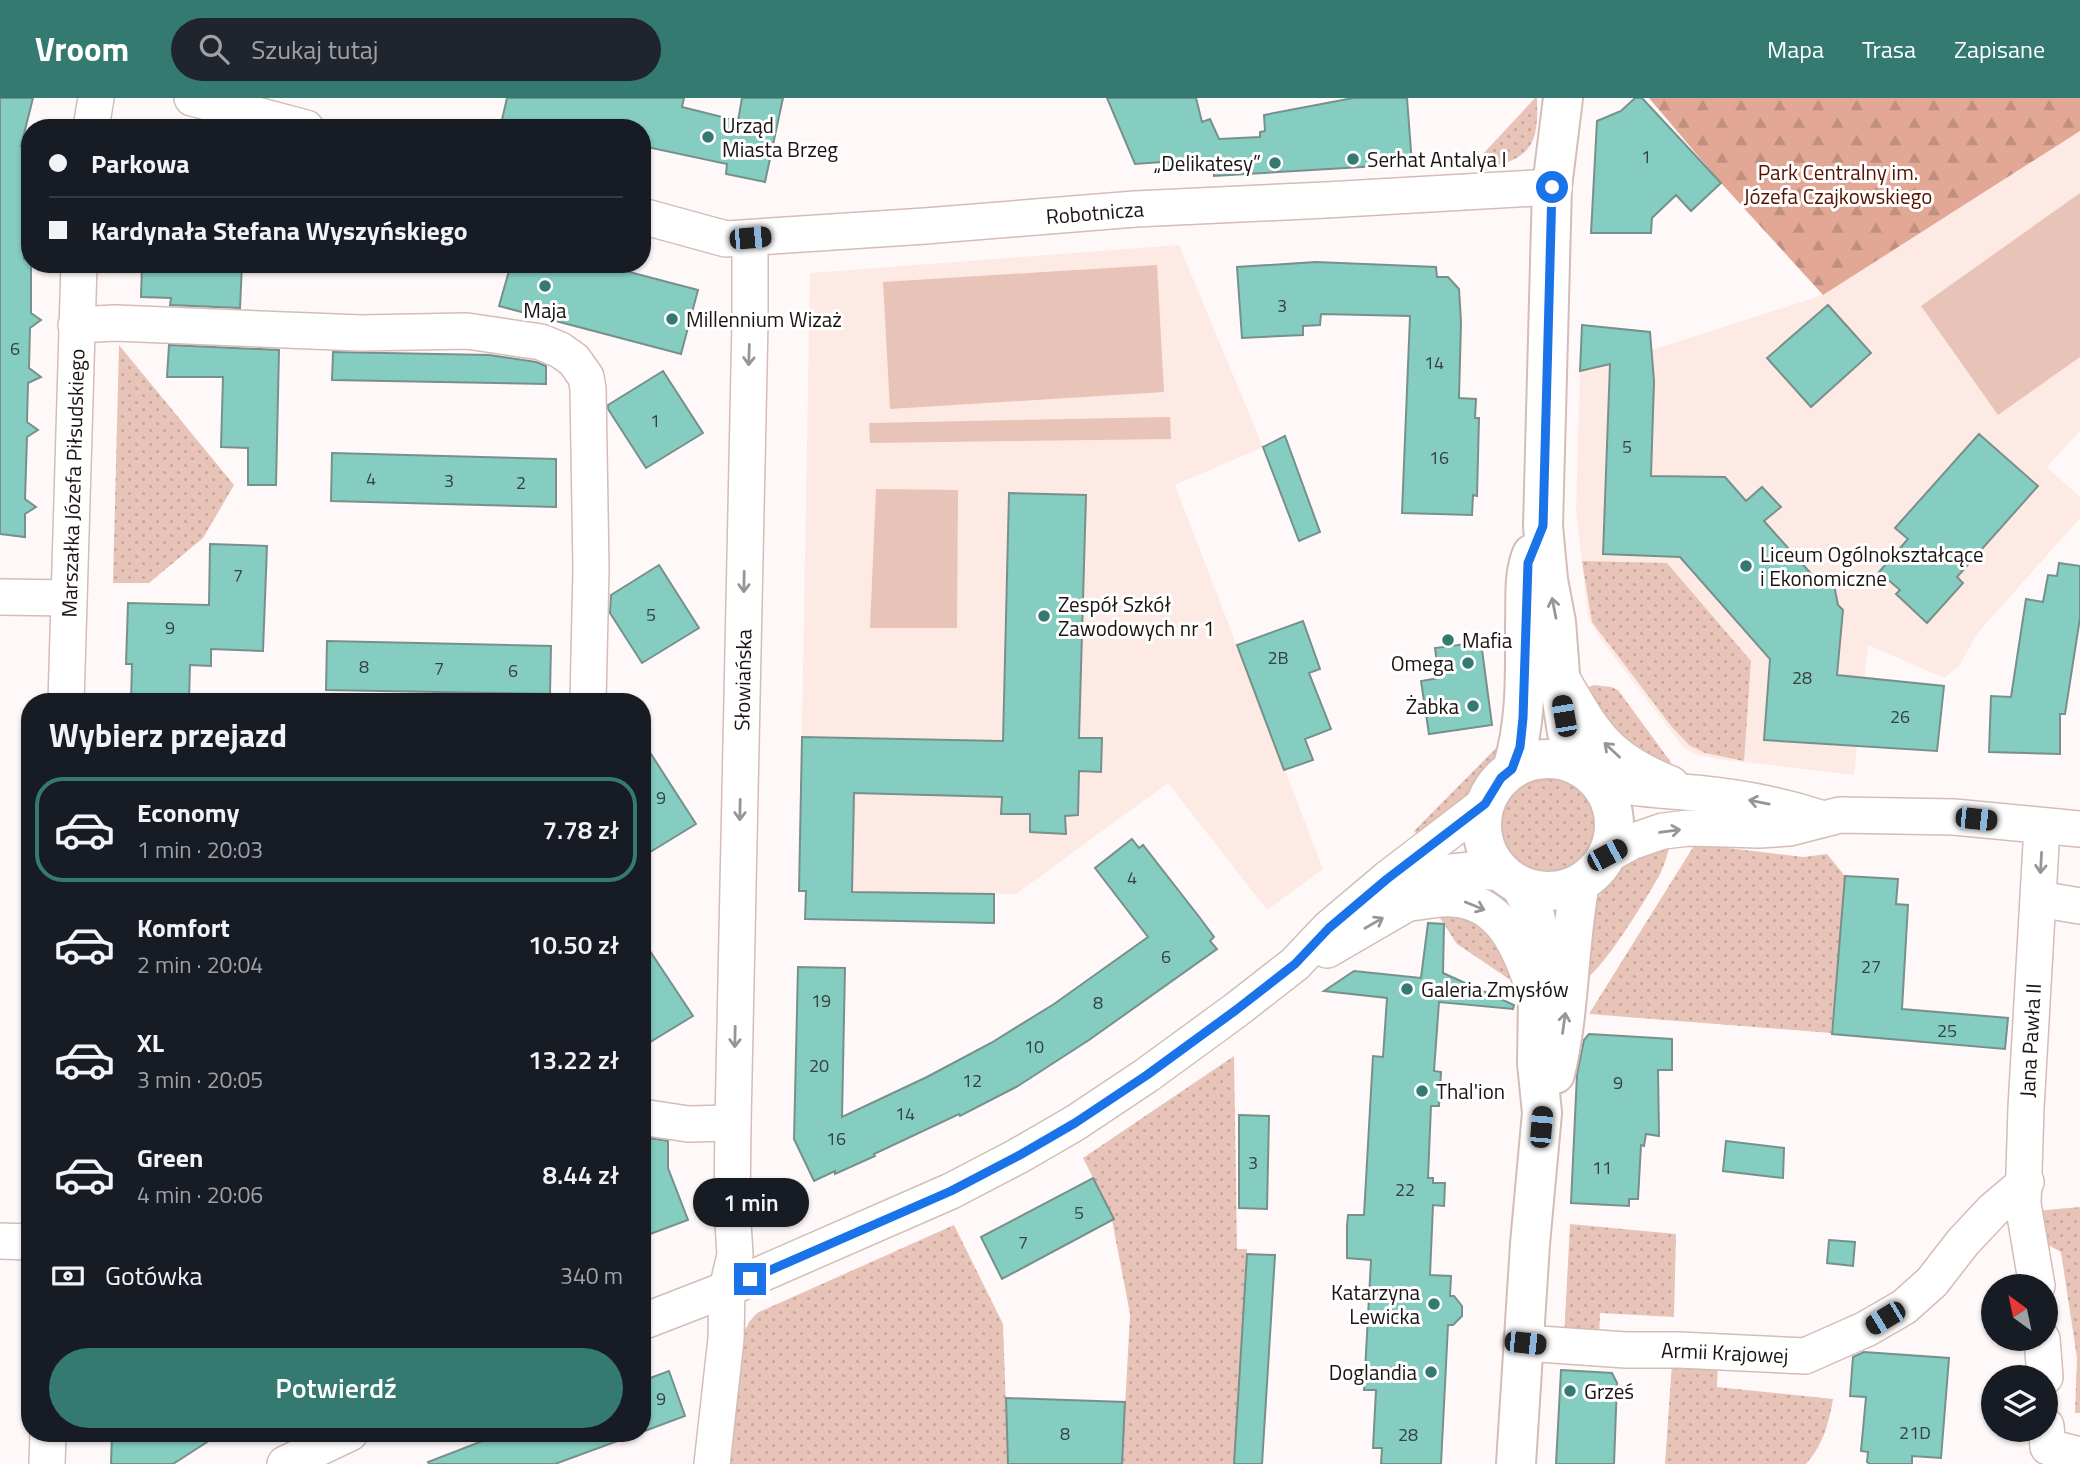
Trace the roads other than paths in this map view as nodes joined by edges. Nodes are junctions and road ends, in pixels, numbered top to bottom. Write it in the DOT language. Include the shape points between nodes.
graph roads {
  1 [pos="96,98"];
  2 [pos="192,98"];
  3 [pos="1563,98"];
  4 [pos="92,119"];
  5 [pos="272,119"];
  6 [pos="1552,187"];
  7 [pos="651,218"];
  8 [pos="750,238"];
  9 [pos="79,273"];
  10 [pos="76,325"];
  11 [pos="1543,526"];
  12 [pos="0,597"];
  13 [pos="69,598"];
  14 [pos="1560,676"];
  15 [pos="66,693"];
  16 [pos="587,693"];
  17 [pos="1512,769"];
  18 [pos="1592,775"];
  19 [pos="1693,793"];
  20 [pos="1485,804"];
  21 [pos="1824,819"];
  22 [pos="2042,827"];
  23 [pos="2080,829"];
  24 [pos="1607,855"];
  25 [pos="1511,880"];
  26 [pos="1580,883"];
  27 [pos="2039,899"];
  28 [pos="1408,903"];
  29 [pos="2080,906"];
  30 [pos="1295,964"];
  31 [pos="1538,1000"];
  32 [pos="1542,1113"];
  33 [pos="651,1118"];
  34 [pos="733,1123"];
  35 [pos="2025,1182"];
  36 [pos="0,1241"];
  37 [pos="21,1242"];
  38 [pos="2035,1274"];
  39 [pos="727,1289"];
  40 [pos="651,1319"];
  41 [pos="1525,1343"];
  42 [pos="48,1442"];
  43 [pos="331,1442"];
  44 [pos="47,1464"];
  45 [pos="285,1464"];
  46 [pos="712,1464"];
  47 [pos="1516,1464"];
  1 -- 4 [label="street"];
  2 -- 5 [label="street"];
  3 -- 6 [label="main road"];
  6 -- 8 [label="street, Robotnicza" via="1135,209"];
  6 -- 11 [label="main road"];
  7 -- 8 [label="street, Robotnicza" via="726,239"];
  8 -- 34 [label="street, Słowiańska, one-way"];
  9 -- 10 [label="street, Marszałka Józefa Piłsudskiego"];
  10 -- 13 [label="street, Marszałka Józefa Piłsudskiego"];
  10 -- 16 [label="street" via="349,333 467,331 541,342 574,360 588,389"];
  14 -- 11 [label="main road, one-way"];
  11 -- 17 [label="main road" via="1528,563 1523,718"];
  12 -- 13 [label="street"];
  13 -- 15 [label="street, Marszałka Józefa Piłsudskiego"];
  14 -- 18 [label="main road" via="1567,732"];
  19 -- 14 [label="street, one-way" via="1653,777 1611,751"];
  17 -- 18 [label="main road" via="1549,758 1567,761"];
  17 -- 20 [label="main road" via="1496,784"];
  18 -- 19 [label="street" via="1630,789"];
  18 -- 24 [label="main road" via="1613,809 1614,833"];
  21 -- 19 [label="street, one-way" via="1782,806"];
  20 -- 25 [label="main road" via="1483,841 1490,859"];
  20 -- 30 [label="street" via="1369,894"];
  21 -- 22 [label="street" via="1840,815 1954,817"];
  24 -- 21 [label="street, one-way" via="1662,831 1779,828"];
  22 -- 23 [label="street"];
  22 -- 27 [label="street, Jana Pawła II, one-way"];
  24 -- 26 [label="main road"];
  25 -- 26 [label="main road" via="1550,892"];
  25 -- 28 [label="street" via="1470,870 1452,872 1432,880"];
  25 -- 31 [label="main road" via="1534,912 1539,933"];
  32 -- 26 [label="main road, one-way" via="1565,1021"];
  27 -- 29 [label="street"];
  27 -- 35 [label="street, Jana Pawła II"];
  30 -- 28 [label="street, one-way" via="1334,947"];
  28 -- 31 [label="street, one-way" via="1452,899 1493,914 1518,947"];
  30 -- 39 [label="street" via="1147,1075 1018,1156 951,1191"];
  31 -- 32 [label="main road"];
  32 -- 41 [label="main road"];
  33 -- 34 [label="street" via="688,1124"];
  34 -- 39 [label="street, Słowiańska" via="735,1255"];
  35 -- 38 [label="street, Jana Pawła II" via="2023,1203"];
  35 -- 41 [label="street, Armii Krajowej" via="1993,1210 1933,1282 1904,1307 1805,1356"];
  36 -- 37 [label="street"];
  39 -- 40 [label="street"];
  39 -- 46 [label="street, Słowiańska"];
  41 -- 47 [label="main road"];
  42 -- 44 [label="street"];
  43 -- 45 [label="street"];
}
